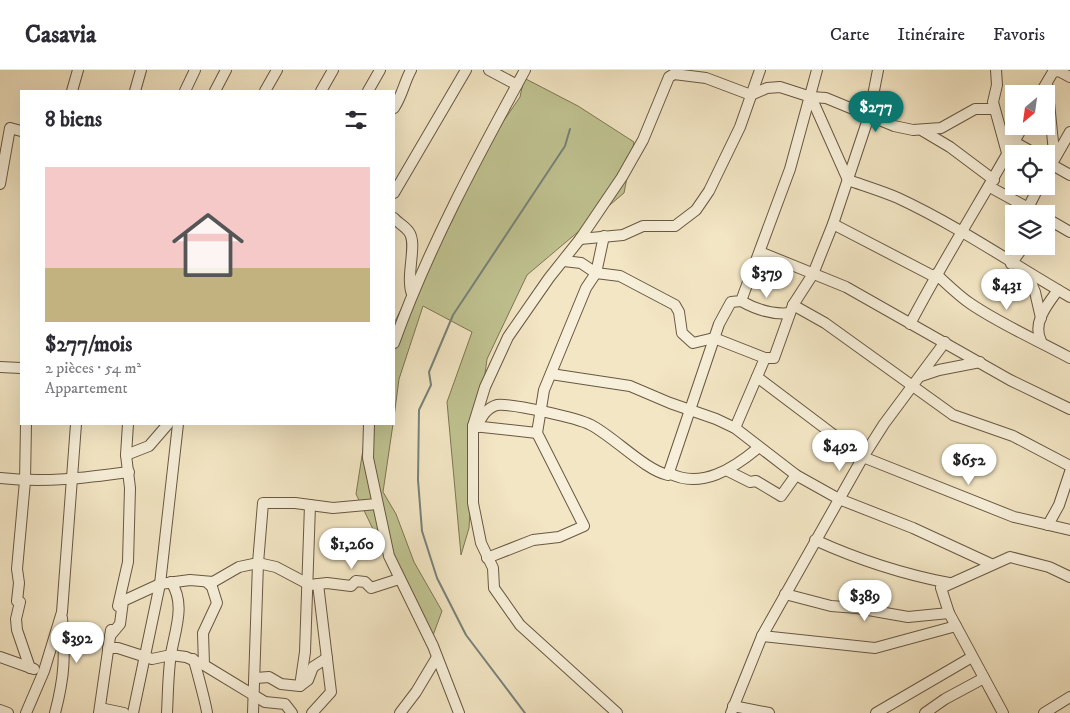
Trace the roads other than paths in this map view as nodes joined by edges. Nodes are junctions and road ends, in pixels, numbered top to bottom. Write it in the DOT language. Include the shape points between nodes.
graph roads {
  1 [pos="78,70"];
  2 [pos="141,70"];
  3 [pos="195,70"];
  4 [pos="226,70"];
  5 [pos="277,70"];
  6 [pos="333,70"];
  7 [pos="380,70"];
  8 [pos="411,70"];
  9 [pos="466,70"];
  10 [pos="489,70"];
  11 [pos="526,70"];
  12 [pos="760,70"];
  13 [pos="817,70"];
  14 [pos="878,70"];
  15 [pos="988,70"];
  16 [pos="996,70"];
  17 [pos="1070,77"];
  18 [pos="1047,83"];
  19 [pos="517,85"];
  20 [pos="997,85"];
  21 [pos="72,90"];
  22 [pos="139,90"];
  23 [pos="185,90"];
  24 [pos="216,90"];
  25 [pos="266,90"];
  26 [pos="322,90"];
  27 [pos="369,90"];
  28 [pos="751,95"];
  29 [pos="811,97"];
  30 [pos="395,106"];
  31 [pos="994,109"];
  32 [pos="869,116"];
  33 [pos="922,130"];
  34 [pos="20,131"];
  35 [pos="1070,132"];
  36 [pos="1002,135"];
  37 [pos="1018,135"];
  38 [pos="1014,141"];
  39 [pos="1012,145"];
  40 [pos="1021,145"];
  41 [pos="1053,145"];
  42 [pos="1005,146"];
  43 [pos="1055,156"];
  44 [pos="1005,157"];
  45 [pos="1055,170"];
  46 [pos="1070,175"];
  47 [pos="848,180"];
  48 [pos="992,183"];
  49 [pos="0,184"];
  50 [pos="395,191"];
  51 [pos="1024,205"];
  52 [pos="395,219"];
  53 [pos="1055,223"];
  54 [pos="833,224"];
  55 [pos="963,232"];
  56 [pos="1070,232"];
  57 [pos="604,236"];
  58 [pos="580,239"];
  59 [pos="760,252"];
  60 [pos="1018,255"];
  61 [pos="564,261"];
  62 [pos="1011,264"];
  63 [pos="596,273"];
  64 [pos="1027,273"];
  65 [pos="812,274"];
  66 [pos="936,275"];
  67 [pos="1058,290"];
  68 [pos="412,294"];
  69 [pos="1070,297"];
  70 [pos="741,300"];
  71 [pos="791,309"];
  72 [pos="1041,318"];
  73 [pos="910,324"];
  74 [pos="714,338"];
  75 [pos="395,340"];
  76 [pos="1041,341"];
  77 [pos="945,342"];
  78 [pos="765,358"];
  79 [pos="1070,358"];
  80 [pos="980,362"];
  81 [pos="0,368"];
  82 [pos="20,368"];
  83 [pos="551,374"];
  84 [pos="757,377"];
  85 [pos="920,377"];
  86 [pos="913,386"];
  87 [pos="1070,409"];
  88 [pos="691,410"];
  89 [pos="539,411"];
  90 [pos="26,425"];
  91 [pos="76,425"];
  92 [pos="128,425"];
  93 [pos="167,425"];
  94 [pos="178,425"];
  95 [pos="369,425"];
  96 [pos="476,427"];
  97 [pos="735,428"];
  98 [pos="537,433"];
  99 [pos="758,448"];
  100 [pos="126,455"];
  101 [pos="863,457"];
  102 [pos="1070,466"];
  103 [pos="728,471"];
  104 [pos="129,472"];
  105 [pos="1070,472"];
  106 [pos="669,473"];
  107 [pos="796,475"];
  108 [pos="0,478"];
  109 [pos="72,480"];
  110 [pos="26,481"];
  111 [pos="839,499"];
  112 [pos="377,504"];
  113 [pos="310,505"];
  114 [pos="1048,525"];
  115 [pos="1070,530"];
  116 [pos="815,540"];
  117 [pos="487,558"];
  118 [pos="258,562"];
  119 [pos="992,564"];
  120 [pos="1070,577"];
  121 [pos="399,579"];
  122 [pos="171,582"];
  123 [pos="207,582"];
  124 [pos="949,582"];
  125 [pos="306,583"];
  126 [pos="160,584"];
  127 [pos="318,584"];
  128 [pos="785,594"];
  129 [pos="62,612"];
  130 [pos="949,613"];
  131 [pos="956,626"];
  132 [pos="110,636"];
  133 [pos="762,636"];
  134 [pos="108,648"];
  135 [pos="171,654"];
  136 [pos="0,657"];
  137 [pos="145,657"];
  138 [pos="437,657"];
  139 [pos="972,657"];
  140 [pos="326,658"];
  141 [pos="193,659"];
  142 [pos="204,665"];
  143 [pos="30,668"];
  144 [pos="44,671"];
  145 [pos="256,678"];
  146 [pos="984,678"];
  147 [pos="300,686"];
  148 [pos="254,694"];
  149 [pos="1070,697"];
  150 [pos="732,710"];
  151 [pos="100,711"];
  152 [pos="26,713"];
  153 [pos="55,713"];
  154 [pos="124,713"];
  155 [pos="133,713"];
  156 [pos="167,713"];
  157 [pos="207,713"];
  158 [pos="253,713"];
  159 [pos="292,713"];
  160 [pos="312,713"];
  161 [pos="400,713"];
  162 [pos="459,713"];
  163 [pos="618,713"];
  164 [pos="769,713"];
  165 [pos="876,713"];
  166 [pos="925,713"];
  167 [pos="1003,713"];
  168 [pos="1044,713"];
  1 -- 21 [label="street"];
  2 -- 22 [label="street"];
  3 -- 23 [label="street"];
  4 -- 24 [label="street"];
  5 -- 25 [label="street"];
  6 -- 26 [label="street"];
  7 -- 27 [label="street"];
  8 -- 30 [label="street"];
  9 -- 50 [label="street"];
  10 -- 19 [label="street"];
  11 -- 19 [label="street"];
  12 -- 28 [label="street"];
  13 -- 29 [label="street"];
  14 -- 32 [label="street"];
  15 -- 20 [label="street"];
  16 -- 20 [label="street"];
  17 -- 18 [label="street" via="1059,71 1053,72"];
  18 -- 41 [label="street"];
  19 -- 68 [label="street" via="463,186"];
  20 -- 31 [label="street"];
  28 -- 29 [label="street" via="780,87"];
  28 -- 57 [label="street" via="740,127 709,191 696,210 675,226 643,226 623,235"];
  28 -- 58 [label="street" via="706,78 674,74 669,77 643,140"];
  29 -- 32 [label="street" via="826,98"];
  29 -- 47 [label="street"];
  29 -- 59 [label="street" via="790,169"];
  31 -- 33 [label="street" via="975,109 941,128"];
  31 -- 36 [label="street"];
  32 -- 33 [label="street" via="894,126"];
  32 -- 47 [label="street"];
  33 -- 48 [label="street" via="950,147"];
  34 -- 49 [label="street" via="10,128"];
  35 -- 43 [label="street"];
  36 -- 38 [label="street"];
  36 -- 42 [label="street"];
  37 -- 38 [label="street"];
  38 -- 39 [label="street"];
  38 -- 40 [label="street"];
  44 -- 48 [label="street"];
  45 -- 46 [label="street"];
  47 -- 54 [label="street"];
  47 -- 55 [label="street" via="897,198"];
  48 -- 51 [label="street"];
  48 -- 55 [label="street"];
  52 -- 68 [label="street" via="412,238 408,286"];
  53 -- 56 [label="street"];
  54 -- 65 [label="street"];
  54 -- 66 [label="street"];
  55 -- 62 [label="street"];
  55 -- 66 [label="street"];
  57 -- 58 [label="street"];
  57 -- 63 [label="street"];
  58 -- 61 [label="street"];
  59 -- 65 [label="street"];
  59 -- 70 [label="street"];
  60 -- 62 [label="street"];
  61 -- 63 [label="street" via="580,263"];
  61 -- 96 [label="street" via="540,291 498,356 485,387"];
  62 -- 64 [label="street"];
  63 -- 74 [label="street" via="620,276 675,305 682,333 693,343"];
  63 -- 83 [label="street" via="586,288"];
  64 -- 67 [label="street"];
  64 -- 72 [label="street"];
  65 -- 71 [label="street"];
  65 -- 73 [label="street" via="846,287"];
  66 -- 73 [label="street"];
  66 -- 76 [label="street" via="970,304"];
  67 -- 69 [label="street"];
  67 -- 72 [label="street"];
  68 -- 75 [label="street"];
  70 -- 71 [label="street" via="764,312 776,314"];
  70 -- 74 [label="street" via="731,302"];
  71 -- 78 [label="street" via="776,355 771,359"];
  71 -- 86 [label="street" via="825,323"];
  72 -- 76 [label="street" via="1037,333"];
  73 -- 77 [label="street"];
  74 -- 78 [label="street"];
  74 -- 88 [label="street"];
  76 -- 79 [label="street"];
  77 -- 80 [label="street"];
  77 -- 85 [label="street"];
  78 -- 84 [label="street"];
  80 -- 85 [label="street"];
  80 -- 87 [label="street"];
  81 -- 82 [label="street"];
  83 -- 88 [label="street" via="630,386"];
  83 -- 89 [label="street"];
  84 -- 97 [label="street"];
  84 -- 101 [label="street"];
  85 -- 86 [label="street"];
  86 -- 101 [label="street"];
  86 -- 102 [label="street" via="953,414 1013,436"];
  88 -- 97 [label="street"];
  88 -- 106 [label="street"];
  89 -- 96 [label="street" via="499,405 481,417"];
  89 -- 98 [label="street"];
  89 -- 106 [label="street" via="588,424 667,476"];
  90 -- 110 [label="street"];
  91 -- 109 [label="street"];
  92 -- 100 [label="street"];
  93 -- 100 [label="street" via="149,446"];
  94 -- 126 [label="street"];
  95 -- 112 [label="street" via="368,458"];
  96 -- 98 [label="street"];
  96 -- 117 [label="street" via="473,503"];
  97 -- 99 [label="street"];
  98 -- 117 [label="street" via="584,526 548,540 533,540"];
  99 -- 103 [label="street"];
  99 -- 107 [label="street"];
  100 -- 104 [label="street"];
  101 -- 111 [label="street"];
  101 -- 114 [label="street" via="1014,516"];
  103 -- 106 [label="street" via="686,480"];
  103 -- 107 [label="street" via="750,482 756,481 781,496"];
  104 -- 109 [label="street"];
  104 -- 132 [label="street" via="128,562"];
  105 -- 114 [label="street"];
  107 -- 111 [label="street"];
  108 -- 110 [label="street"];
  109 -- 110 [label="street"];
  109 -- 129 [label="street"];
  110 -- 143 [label="street" via="17,568 17,601 20,602 16,619"];
  111 -- 116 [label="street"];
  111 -- 119 [label="street"];
  112 -- 113 [label="street" via="333,508"];
  112 -- 121 [label="street" via="389,556"];
  113 -- 118 [label="street" via="263,503"];
  113 -- 125 [label="street"];
  114 -- 115 [label="street"];
  116 -- 124 [label="street" via="891,570"];
  116 -- 128 [label="street"];
  117 -- 163 [label="street" via="492,568 494,588 520,625"];
  118 -- 123 [label="street"];
  118 -- 125 [label="street"];
  118 -- 145 [label="street"];
  119 -- 120 [label="street" via="1013,557 1049,566"];
  119 -- 124 [label="street"];
  121 -- 127 [label="street" via="371,588 365,582 350,586"];
  121 -- 138 [label="street"];
  122 -- 123 [label="street"];
  122 -- 126 [label="street"];
  122 -- 135 [label="street" via="177,593 178,623"];
  123 -- 142 [label="street" via="212,586 217,603 203,633"];
  124 -- 130 [label="street" via="941,588"];
  125 -- 127 [label="street"];
  125 -- 147 [label="street" via="305,652"];
  126 -- 132 [label="street" via="124,602 120,624"];
  126 -- 137 [label="street"];
  127 -- 140 [label="street"];
  128 -- 130 [label="street" via="831,606 908,617"];
  128 -- 133 [label="street"];
  129 -- 144 [label="street"];
  129 -- 153 [label="street" via="65,662"];
  130 -- 131 [label="street"];
  131 -- 133 [label="street" via="875,648"];
  131 -- 139 [label="street"];
  132 -- 134 [label="street"];
  133 -- 150 [label="street"];
  134 -- 137 [label="street"];
  134 -- 151 [label="street"];
  135 -- 137 [label="street" via="152,659"];
  135 -- 141 [label="street"];
  135 -- 156 [label="street"];
  136 -- 143 [label="street"];
  137 -- 155 [label="street"];
  138 -- 161 [label="street"];
  138 -- 162 [label="street"];
  139 -- 146 [label="street"];
  139 -- 165 [label="street"];
  140 -- 147 [label="street" via="313,668 308,680"];
  140 -- 160 [label="street" via="330,694"];
  141 -- 142 [label="street"];
  141 -- 157 [label="street" via="208,706"];
  142 -- 148 [label="street"];
  143 -- 144 [label="street"];
  144 -- 152 [label="street"];
  145 -- 147 [label="street" via="269,677 281,684"];
  145 -- 148 [label="street"];
  146 -- 166 [label="street"];
  146 -- 167 [label="street"];
  148 -- 158 [label="street"];
  148 -- 159 [label="street" via="270,704 285,704"];
  149 -- 168 [label="street"];
  150 -- 164 [label="street"];
  151 -- 154 [label="street"];
}
